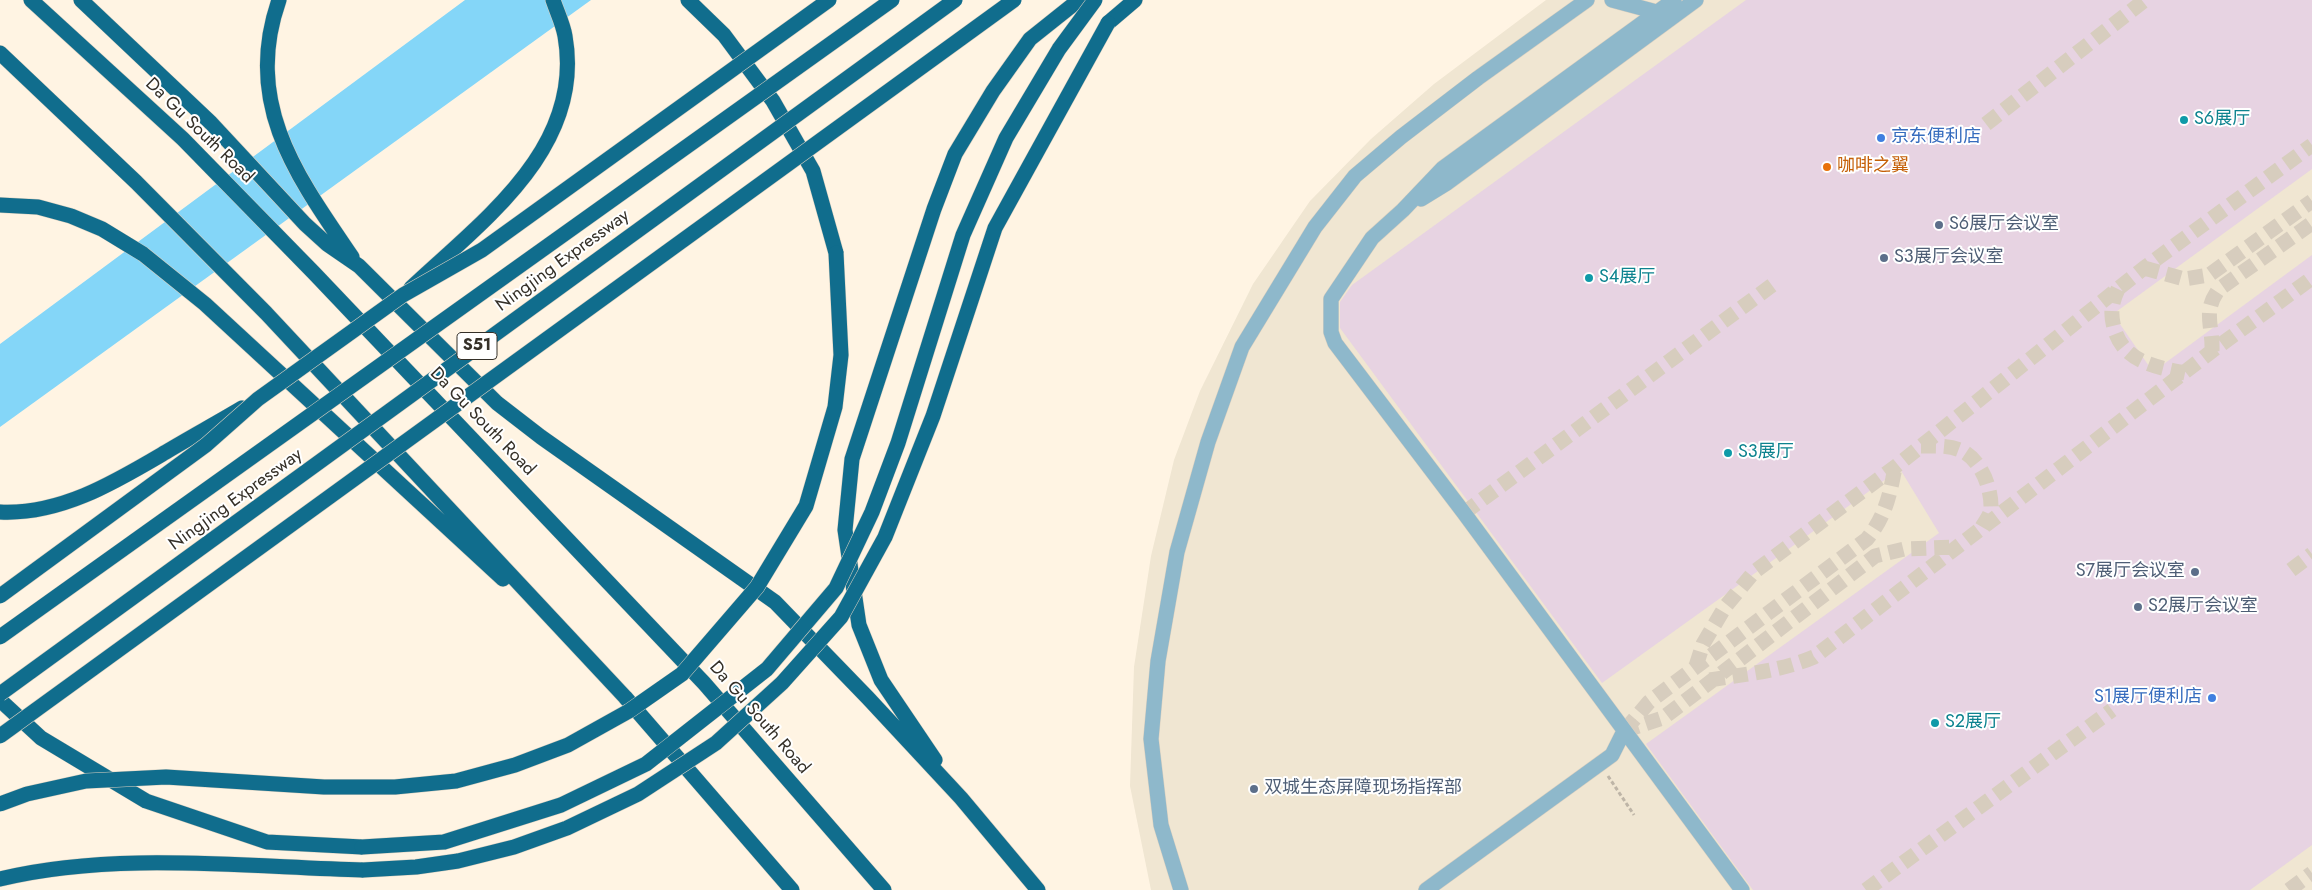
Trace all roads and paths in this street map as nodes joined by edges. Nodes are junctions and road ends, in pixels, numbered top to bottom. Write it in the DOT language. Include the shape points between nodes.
graph roads {
  1 [pos="31,0"];
  2 [pos="81,0"];
  3 [pos="279,0"];
  4 [pos="553,0"];
  5 [pos="688,0"];
  6 [pos="829,0"];
  7 [pos="892,0"];
  8 [pos="955,0"];
  9 [pos="1014,0"];
  10 [pos="1079,0"];
  11 [pos="1095,0"];
  12 [pos="1134,0"];
  13 [pos="1587,0"];
  14 [pos="1612,0"];
  15 [pos="1674,0"];
  16 [pos="1696,0"];
  17 [pos="1656,13"];
  18 [pos="1675,15"];
  19 [pos="0,53"];
  20 [pos="0,205"];
  21 [pos="1403,210"];
  22 [pos="359,266"];
  23 [pos="403,295"];
  24 [pos="258,399"];
  25 [pos="0,512"];
  26 [pos="0,596"];
  27 [pos="0,637"];
  28 [pos="573,641"];
  29 [pos="0,694"];
  30 [pos="0,700"];
  31 [pos="1624,731"];
  32 [pos="0,736"];
  33 [pos="1600,764"];
  34 [pos="961,798"];
  35 [pos="0,804"];
  36 [pos="1634,815"];
  37 [pos="0,879"];
  38 [pos="792,890"];
  39 [pos="884,890"];
  40 [pos="1038,890"];
  41 [pos="1181,890"];
  42 [pos="1426,890"];
  43 [pos="1742,890"];
  1 -- 39 [label="highway, Da Gu South Road" via="183,139 314,273 704,683"];
  2 -- 22 [label="highway" via="211,123 305,224"];
  3 -- 22 [label="highway" via="270,36 266,74 274,117 284,148 320,211"];
  4 -- 23 [label="highway, bridge" via="565,36 565,90 558,121 543,151 524,180"];
  5 -- 35 [label="highway, bridge" via="724,35 773,101 813,171 836,253 841,355 835,407 806,506 757,587 682,674 629,711 568,745 515,765 456,781 395,787 324,787 166,777 86,781 27,794"];
  6 -- 23 [label="highway, bridge" via="482,250"];
  7 -- 27 [label="highway, Ningjing Expressway / S51, bridge"];
  8 -- 29 [label="highway, Ningjing Expressway / S51, bridge"];
  9 -- 32 [label="highway, bridge"];
  10 -- 34 [label="highway" via="1030,39 992,90 955,154 852,459 845,530 859,626 881,680"];
  11 -- 30 [label="highway, bridge" via="1059,49 1002,147 963,235 898,443 872,512 836,588 768,669 646,764 561,804 444,842 362,847 267,842 146,801 40,738"];
  12 -- 37 [label="highway, bridge" via="1108,24 995,228 933,416 888,529 841,617 782,683 716,743 638,794 567,828 514,847 458,861 363,870 162,863 50,870"];
  13 -- 41 [label="lane" via="1470,84 1355,176 1314,227 1242,347 1208,442 1177,552 1158,661 1151,739 1161,825"];
  14 -- 17 [label="lane"];
  15 -- 17 [label="lane"];
  16 -- 18 [label="lane"];
  17 -- 18 [label="lane"];
  17 -- 21 [label="lane" via="1443,168"];
  18 -- 21 [label="lane" via="1447,183"];
  19 -- 28 [label="highway" via="266,312"];
  20 -- 28 [label="highway" via="38,207 71,216 102,229 143,254 205,304"];
  21 -- 31 [label="lane" via="1372,238 1330,299 1331,332 1335,343"];
  22 -- 34 [label="highway" via="497,403 775,602"];
  23 -- 24 [label="highway, bridge"];
  24 -- 25 [label="highway, bridge" via="82,498 33,510"];
  24 -- 26 [label="highway, bridge" via="206,445"];
  28 -- 38 [label="highway"];
  31 -- 33 [label="lane" via="1612,755"];
  31 -- 43 [label="lane"];
  33 -- 36 [label="path"];
  33 -- 42 [label="lane"];
  34 -- 40 [label="highway"];
}
